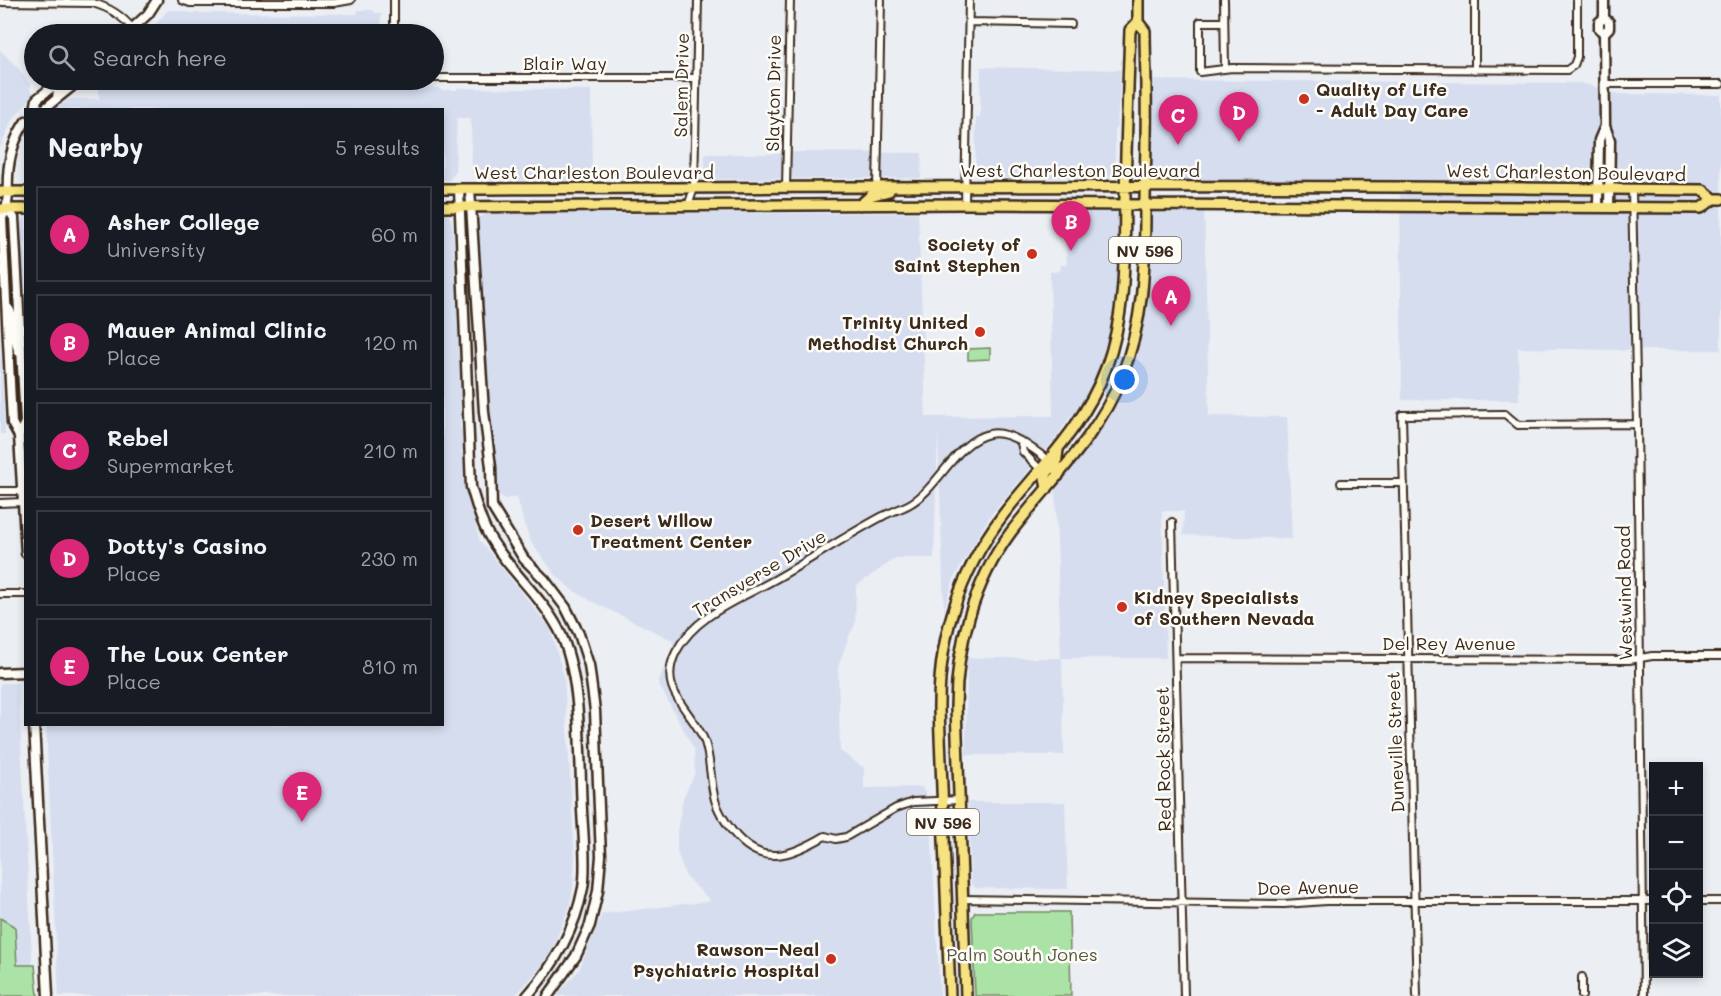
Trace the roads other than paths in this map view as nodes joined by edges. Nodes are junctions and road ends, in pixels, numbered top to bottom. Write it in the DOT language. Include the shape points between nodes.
graph roads {
  1 [pos="157,0"];
  2 [pos="182,0"];
  3 [pos="351,0"];
  4 [pos="394,0"];
  5 [pos="698,0"];
  6 [pos="790,0"];
  7 [pos="881,0"];
  8 [pos="969,0"];
  9 [pos="1138,0"];
  10 [pos="1224,0"];
  11 [pos="1475,0"];
  12 [pos="1577,0"];
  13 [pos="1604,0"];
  14 [pos="0,2"];
  15 [pos="969,22"];
  16 [pos="1138,22"];
  17 [pos="1224,22"];
  18 [pos="124,24"];
  19 [pos="138,24"];
  20 [pos="394,24"];
  21 [pos="1071,24"];
  22 [pos="1225,69"];
  23 [pos="1475,70"];
  24 [pos="444,78"];
  25 [pos="697,78"];
  26 [pos="1605,84"];
  27 [pos="1721,84"];
  28 [pos="48,90"];
  29 [pos="58,90"];
  30 [pos="68,90"];
  31 [pos="57,99"];
  32 [pos="35,108"];
  33 [pos="45,108"];
  34 [pos="24,125"];
  35 [pos="1605,126"];
  36 [pos="1126,186"];
  37 [pos="1146,186"];
  38 [pos="877,187"];
  39 [pos="903,187"];
  40 [pos="966,187"];
  41 [pos="1412,187"];
  42 [pos="694,188"];
  43 [pos="786,188"];
  44 [pos="444,189"];
  45 [pos="459,189"];
  46 [pos="470,189"];
  47 [pos="1598,190"];
  48 [pos="1609,190"];
  49 [pos="1632,190"];
  50 [pos="4,192"];
  51 [pos="24,192"];
  52 [pos="1717,199"];
  53 [pos="965,204"];
  54 [pos="860,205"];
  55 [pos="1125,205"];
  56 [pos="1145,205"];
  57 [pos="1412,205"];
  58 [pos="688,206"];
  59 [pos="444,207"];
  60 [pos="459,207"];
  61 [pos="470,207"];
  62 [pos="1598,207"];
  63 [pos="1610,207"];
  64 [pos="1632,207"];
  65 [pos="4,209"];
  66 [pos="24,209"];
  67 [pos="7,307"];
  68 [pos="22,358"];
  69 [pos="24,401"];
  70 [pos="11,402"];
  71 [pos="24,424"];
  72 [pos="1637,424"];
  73 [pos="19,436"];
  74 [pos="487,438"];
  75 [pos="470,439"];
  76 [pos="1021,443"];
  77 [pos="1058,450"];
  78 [pos="1048,460"];
  79 [pos="1041,470"];
  80 [pos="1058,476"];
  81 [pos="1341,483"];
  82 [pos="1404,483"];
  83 [pos="1047,489"];
  84 [pos="22,491"];
  85 [pos="0,492"];
  86 [pos="0,502"];
  87 [pos="23,502"];
  88 [pos="24,519"];
  89 [pos="1172,522"];
  90 [pos="0,594"];
  91 [pos="24,594"];
  92 [pos="579,634"];
  93 [pos="563,639"];
  94 [pos="943,648"];
  95 [pos="961,652"];
  96 [pos="1721,656"];
  97 [pos="1176,658"];
  98 [pos="1640,658"];
  99 [pos="1407,659"];
  100 [pos="24,672"];
  101 [pos="0,673"];
  102 [pos="34,726"];
  103 [pos="959,800"];
  104 [pos="942,801"];
  105 [pos="582,830"];
  106 [pos="600,830"];
  107 [pos="962,899"];
  108 [pos="1415,901"];
  109 [pos="1721,901"];
  110 [pos="1181,902"];
  111 [pos="1643,902"];
  112 [pos="1649,902"];
  113 [pos="1703,902"];
  114 [pos="570,930"];
  115 [pos="585,938"];
  116 [pos="1582,977"];
  117 [pos="48,996"];
  118 [pos="527,996"];
  119 [pos="548,996"];
  120 [pos="950,996"];
  121 [pos="966,996"];
  122 [pos="1184,996"];
  123 [pos="1417,996"];
  124 [pos="1582,996"];
  125 [pos="1644,996"];
  1 -- 19 [label="street"];
  2 -- 3 [label="street"];
  4 -- 20 [label="street"];
  5 -- 25 [label="street, Salem Drive"];
  6 -- 43 [label="street, Slayton Drive"];
  7 -- 38 [label="street"];
  8 -- 15 [label="street"];
  9 -- 16 [label="main road, NV 596"];
  10 -- 17 [label="street"];
  11 -- 23 [label="street"];
  12 -- 23 [label="street" via="1577,57 1567,70"];
  13 -- 26 [label="street" via="1604,18 1599,29 1605,33"];
  14 -- 18 [label="street" via="93,3 116,12"];
  15 -- 21 [label="street"];
  15 -- 40 [label="street"];
  16 -- 36 [label="main road, NV 596" via="1130,30"];
  16 -- 37 [label="main road, NV 596" via="1145,31"];
  17 -- 22 [label="street"];
  17 -- 22 [label="street" via="1200,22 1200,72"];
  22 -- 23 [label="street"];
  24 -- 25 [label="street, Blair Way"];
  25 -- 42 [label="street, Salem Drive"];
  26 -- 27 [label="street"];
  26 -- 35 [label="street"];
  28 -- 32 [label="street" via="37,99"];
  29 -- 31 [label="street"];
  30 -- 31 [label="street"];
  31 -- 33 [label="street"];
  34 -- 50 [label="street" via="10,156"];
  35 -- 47 [label="street" via="1599,140"];
  35 -- 48 [label="street" via="1610,140"];
  36 -- 37 [label="main road, West Charleston Boulevard"];
  36 -- 40 [label="main road, West Charleston Boulevard"];
  36 -- 55 [label="main road, NV 596"];
  37 -- 41 [label="main road, West Charleston Boulevard"];
  37 -- 56 [label="main road, NV 596"];
  38 -- 39 [label="main road, West Charleston Boulevard"];
  38 -- 43 [label="main road, West Charleston Boulevard"];
  39 -- 40 [label="main road, West Charleston Boulevard"];
  39 -- 54 [label="main road" via="870,196"];
  40 -- 53 [label="street"];
  41 -- 47 [label="main road, West Charleston Boulevard"];
  41 -- 57 [label="main road"];
  42 -- 43 [label="main road, West Charleston Boulevard"];
  42 -- 46 [label="main road, West Charleston Boulevard"];
  42 -- 58 [label="street, Salem Drive"];
  44 -- 45 [label="main road, West Charleston Boulevard"];
  45 -- 46 [label="main road, West Charleston Boulevard"];
  45 -- 60 [label="street"];
  46 -- 61 [label="street"];
  47 -- 48 [label="main road, West Charleston Boulevard"];
  47 -- 62 [label="street"];
  48 -- 49 [label="main road, West Charleston Boulevard"];
  48 -- 63 [label="street"];
  49 -- 52 [label="main road, West Charleston Boulevard" via="1703,190"];
  49 -- 64 [label="street, Westwind Road"];
  50 -- 51 [label="main road"];
  50 -- 65 [label="street"];
  52 -- 64 [label="main road, West Charleston Boulevard" via="1701,208"];
  53 -- 54 [label="main road, West Charleston Boulevard"];
  53 -- 55 [label="main road, West Charleston Boulevard"];
  54 -- 58 [label="main road, West Charleston Boulevard"];
  55 -- 56 [label="main road, West Charleston Boulevard"];
  55 -- 77 [label="main road, NV 596" via="1125,277 1116,336 1096,390"];
  56 -- 57 [label="main road, West Charleston Boulevard"];
  56 -- 80 [label="main road, NV 596" via="1143,296 1122,377 1094,429"];
  57 -- 62 [label="main road, West Charleston Boulevard"];
  58 -- 61 [label="main road, West Charleston Boulevard"];
  59 -- 60 [label="main road, West Charleston Boulevard"];
  60 -- 61 [label="main road, West Charleston Boulevard"];
  60 -- 75 [label="street"];
  61 -- 74 [label="street"];
  62 -- 63 [label="main road, West Charleston Boulevard"];
  63 -- 64 [label="main road, West Charleston Boulevard"];
  64 -- 72 [label="street, Westwind Road"];
  65 -- 66 [label="main road"];
  65 -- 67 [label="street"];
  65 -- 68 [label="street" via="14,218"];
  67 -- 68 [label="street" via="12,313 14,341"];
  67 -- 70 [label="street"];
  68 -- 69 [label="street"];
  69 -- 70 [label="street"];
  70 -- 73 [label="street" via="12,423"];
  71 -- 73 [label="street"];
  72 -- 82 [label="street, Duneville Street" via="1518,425 1505,414 1402,415"];
  72 -- 98 [label="street, Westwind Road"];
  73 -- 84 [label="street"];
  74 -- 75 [label="street"];
  74 -- 92 [label="street" via="492,507 524,559 566,608"];
  75 -- 93 [label="street" via="471,487 488,535 538,597"];
  76 -- 78 [label="street, Transverse Drive" via="1030,445"];
  76 -- 79 [label="street" via="1023,452"];
  76 -- 104 [label="street, Transverse Drive" via="1000,433 973,440 925,494 716,612 685,637 672,664 672,687 705,742 715,801 729,827 752,849 770,856 789,854 825,836 846,837 904,805"];
  77 -- 78 [label="main road, NV 596"];
  77 -- 80 [label="main road"];
  78 -- 79 [label="main road, NV 596"];
  78 -- 83 [label="main road"];
  79 -- 94 [label="main road, NV 596" via="1003,514 970,566"];
  80 -- 83 [label="main road, NV 596"];
  81 -- 82 [label="street"];
  82 -- 99 [label="street, Duneville Street"];
  83 -- 95 [label="main road, NV 596" via="993,560 972,606"];
  84 -- 85 [label="street"];
  84 -- 87 [label="street"];
  86 -- 87 [label="street"];
  87 -- 88 [label="street"];
  89 -- 97 [label="street, Red Rock Street"];
  90 -- 91 [label="street"];
  92 -- 93 [label="street"];
  92 -- 106 [label="street" via="589,664 595,711"];
  93 -- 105 [label="street" via="573,672"];
  94 -- 95 [label="main road"];
  94 -- 104 [label="main road, NV 596" via="939,694"];
  95 -- 103 [label="main road, NV 596" via="956,692"];
  96 -- 98 [label="street, Del Rey Avenue"];
  97 -- 99 [label="street, Del Rey Avenue"];
  97 -- 110 [label="street, Red Rock Street"];
  98 -- 99 [label="street, Del Rey Avenue"];
  98 -- 111 [label="street, Westwind Road"];
  99 -- 108 [label="street, Duneville Street"];
  100 -- 101 [label="street"];
  102 -- 117 [label="street"];
  103 -- 104 [label="street, Transverse Drive"];
  103 -- 107 [label="main road, NV 596"];
  104 -- 120 [label="main road, NV 596"];
  105 -- 106 [label="street"];
  105 -- 114 [label="street" via="583,886"];
  106 -- 115 [label="street" via="598,891"];
  107 -- 110 [label="street, Doe Avenue"];
  107 -- 121 [label="main road, NV 596"];
  108 -- 110 [label="street, Doe Avenue"];
  108 -- 111 [label="street, Doe Avenue"];
  108 -- 123 [label="street, Duneville Street"];
  109 -- 113 [label="street"];
  110 -- 122 [label="street, Red Rock Street"];
  111 -- 112 [label="street, Doe Avenue"];
  111 -- 125 [label="street, Westwind Road"];
  114 -- 115 [label="street"];
  114 -- 118 [label="street" via="554,963"];
  115 -- 119 [label="street"];
  116 -- 124 [label="street"];
}
